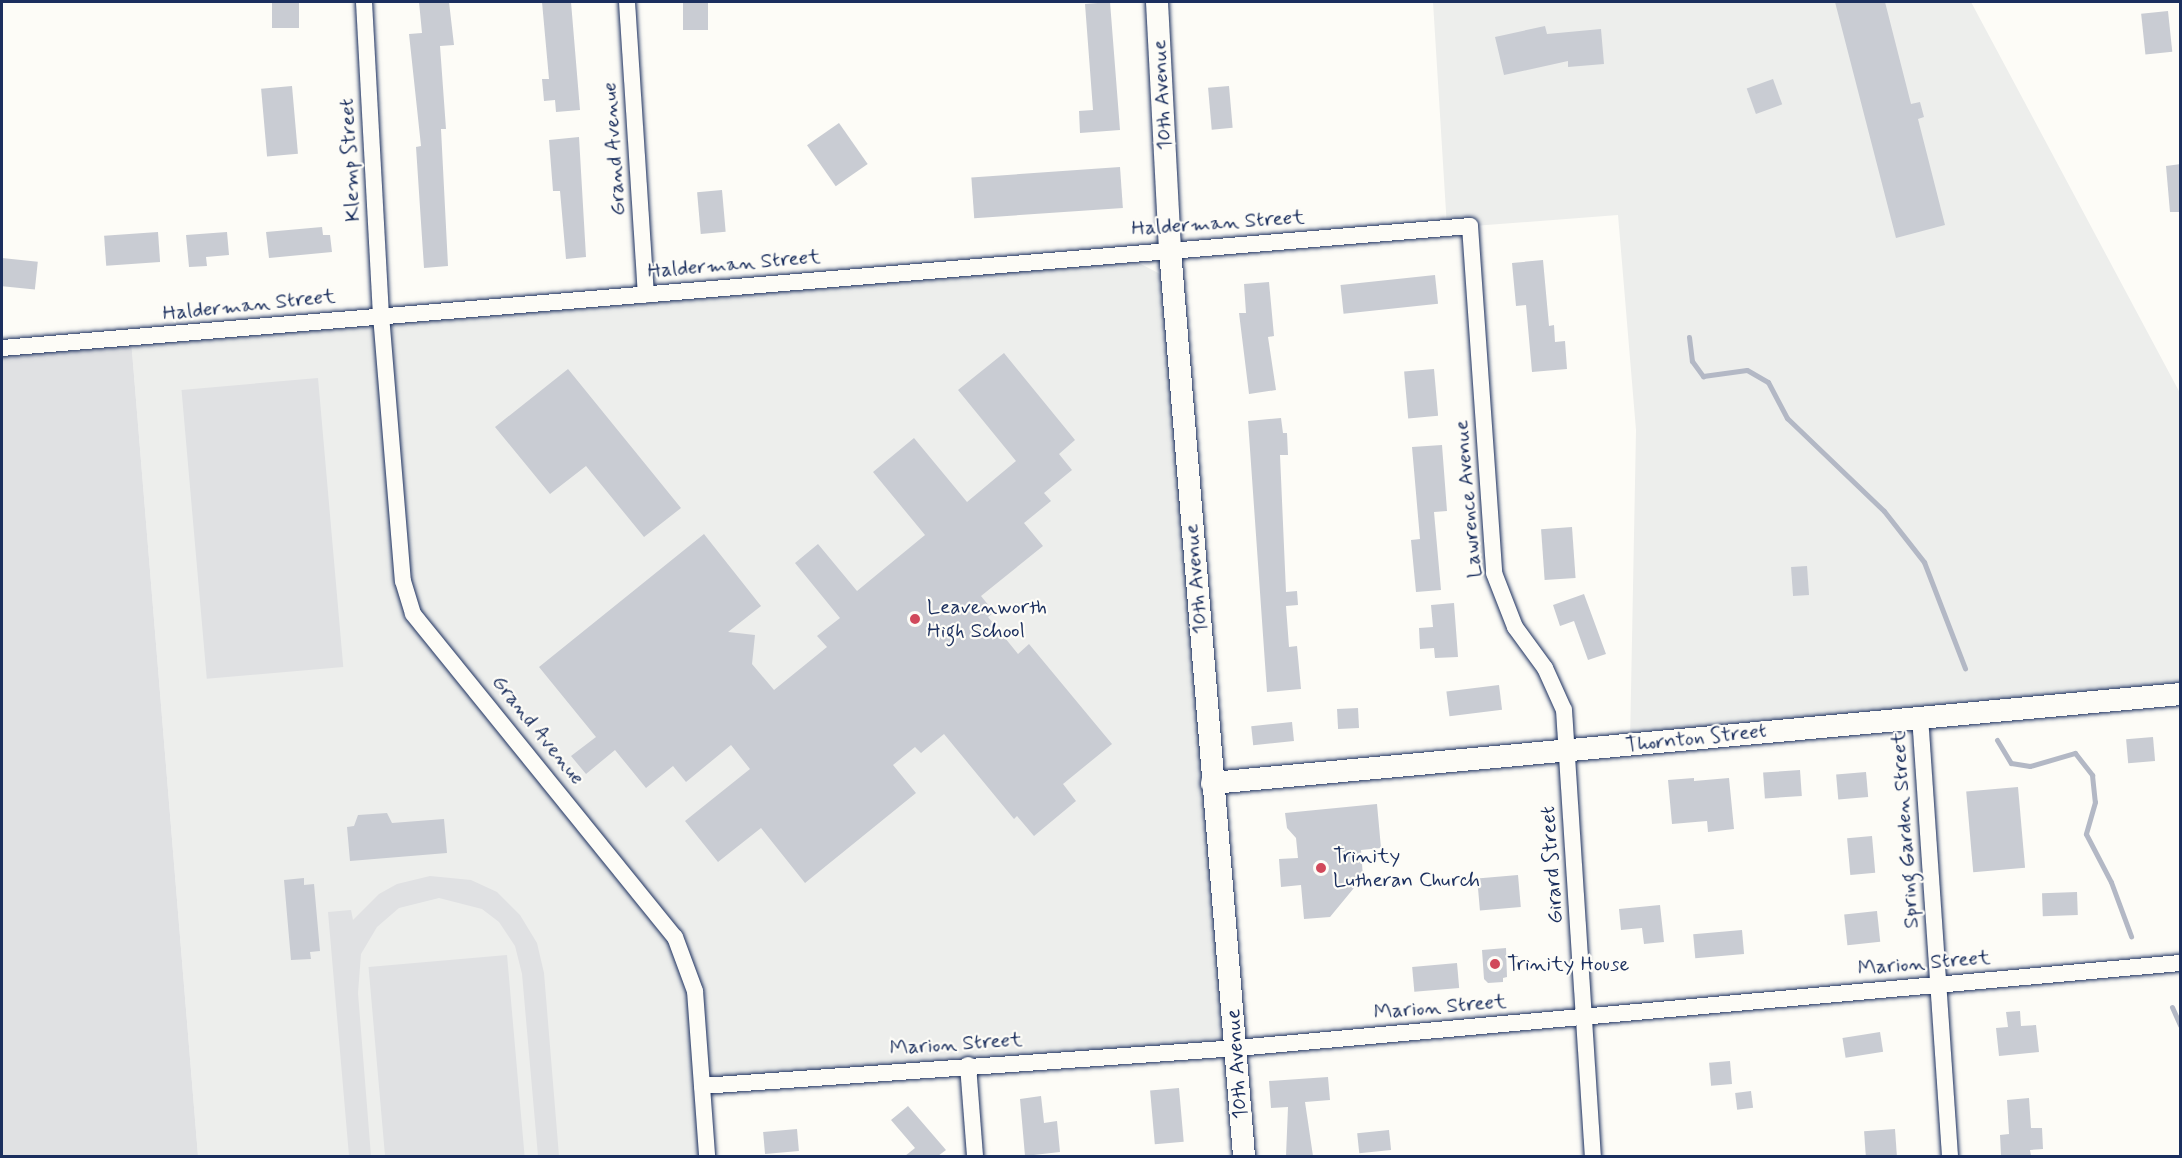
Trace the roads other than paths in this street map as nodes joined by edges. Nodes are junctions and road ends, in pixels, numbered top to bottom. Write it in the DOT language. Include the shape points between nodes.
graph roads {
  1 [pos="364,2"];
  2 [pos="627,2"];
  3 [pos="1157,2"];
  4 [pos="1470,226"];
  5 [pos="1170,250"];
  6 [pos="646,294"];
  7 [pos="381,315"];
  8 [pos="2,348"];
  9 [pos="2181,694"];
  10 [pos="1920,716"];
  11 [pos="1568,750"];
  12 [pos="1212,783"];
  13 [pos="2181,963"];
  14 [pos="1939,985"];
  15 [pos="1584,1016"];
  16 [pos="1237,1048"];
  17 [pos="968,1065"];
  18 [pos="702,1086"];
  19 [pos="707,1156"];
  20 [pos="975,1156"];
  21 [pos="1244,1156"];
  22 [pos="1593,1156"];
  23 [pos="1950,1156"];
  1 -- 7 [label="street, Klemp Street"];
  2 -- 6 [label="street, Grand Avenue"];
  3 -- 5 [label="street, 10th Avenue"];
  4 -- 5 [label="street, Halderman Street"];
  4 -- 11 [label="street, Lawrence Avenue" via="1494,573 1515,627 1545,668 1564,710"];
  5 -- 6 [label="street, Halderman Street"];
  5 -- 12 [label="street, 10th Avenue"];
  6 -- 7 [label="street, Halderman Street"];
  7 -- 8 [label="street, Halderman Street" via="86,344"];
  7 -- 18 [label="street, Grand Avenue" via="403,581 413,614 675,937 695,991"];
  9 -- 10 [label="street, Thornton Street"];
  10 -- 11 [label="street, Thornton Street"];
  10 -- 14 [label="street, Spring Garden Street"];
  11 -- 12 [label="street, Thornton Street"];
  11 -- 15 [label="street, Girard Street"];
  12 -- 16 [label="street, 10th Avenue"];
  13 -- 14 [label="street, Marion Street"];
  14 -- 15 [label="street, Marion Street"];
  14 -- 23 [label="street, Spring Garden Street"];
  15 -- 16 [label="street, Marion Street"];
  15 -- 22 [label="street, Girard Street"];
  16 -- 17 [label="street, Marion Street"];
  16 -- 21 [label="street, 10th Avenue"];
  17 -- 18 [label="street, Marion Street"];
  17 -- 20 [label="street"];
  18 -- 19 [label="street, Grand Avenue"];
}
